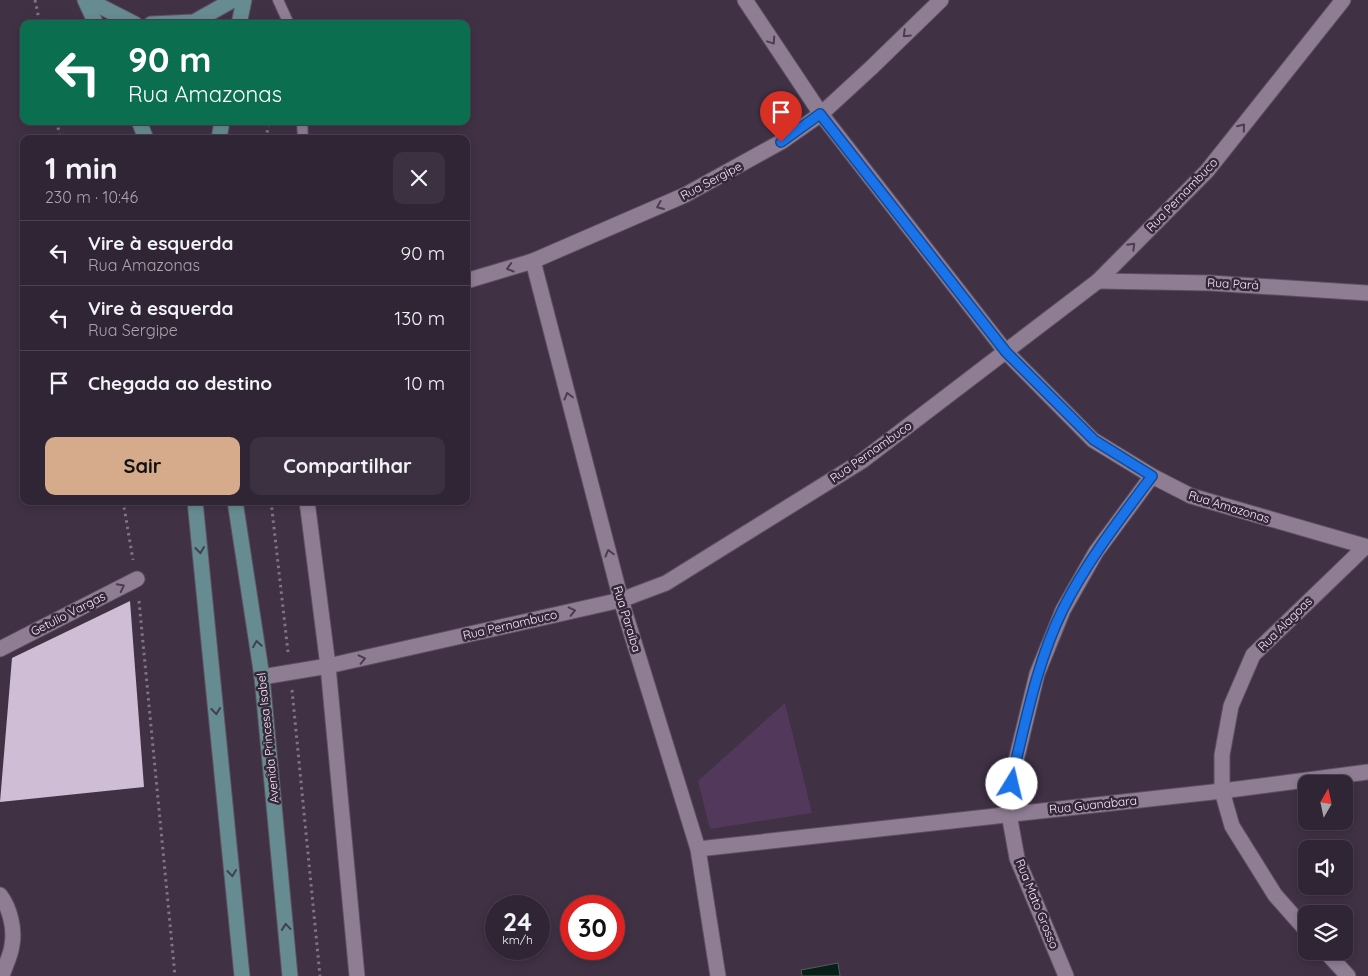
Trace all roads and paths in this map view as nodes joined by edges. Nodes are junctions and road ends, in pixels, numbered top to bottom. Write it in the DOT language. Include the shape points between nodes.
graph roads {
  1 [pos="36,0"];
  2 [pos="87,0"];
  3 [pos="233,0"];
  4 [pos="244,0"];
  5 [pos="278,0"];
  6 [pos="745,0"];
  7 [pos="941,0"];
  8 [pos="1343,0"];
  9 [pos="39,20"];
  10 [pos="94,20"];
  11 [pos="127,20"];
  12 [pos="198,20"];
  13 [pos="240,20"];
  14 [pos="287,20"];
  15 [pos="820,114"];
  16 [pos="533,262"];
  17 [pos="470,280"];
  18 [pos="1098,281"];
  19 [pos="1368,293"];
  20 [pos="1006,352"];
  21 [pos="1152,476"];
  22 [pos="124,505"];
  23 [pos="195,505"];
  24 [pos="236,505"];
  25 [pos="271,505"];
  26 [pos="308,505"];
  27 [pos="1366,547"];
  28 [pos="137,579"];
  29 [pos="621,600"];
  30 [pos="0,650"];
  31 [pos="328,666"];
  32 [pos="290,672"];
  33 [pos="262,677"];
  34 [pos="1368,772"];
  35 [pos="1222,791"];
  36 [pos="1009,814"];
  37 [pos="698,849"];
  38 [pos="0,895"];
  39 [pos="1298,921"];
  40 [pos="1333,960"];
  41 [pos="2,976"];
  42 [pos="175,976"];
  43 [pos="242,976"];
  44 [pos="290,976"];
  45 [pos="320,976"];
  46 [pos="357,976"];
  47 [pos="718,976"];
  48 [pos="1066,976"];
  49 [pos="1348,976"];
  1 -- 9 [label="path"];
  2 -- 10 [label="main road"];
  2 -- 11 [label="main road"];
  3 -- 12 [label="main road"];
  4 -- 13 [label="main road"];
  5 -- 14 [label="lane"];
  6 -- 15 [label="street, Rua Amazonas, one-way"];
  7 -- 15 [label="street, Rua Sergipe, one-way"];
  18 -- 8 [label="street, Rua Pernambuco, one-way" via="1208,171"];
  15 -- 16 [label="street, Rua Sergipe, one-way" via="781,142 686,195"];
  15 -- 20 [label="street, Rua Amazonas"];
  16 -- 17 [label="street, Rua Sergipe, one-way"];
  29 -- 16 [label="street, Rua Paraíba, one-way"];
  18 -- 19 [label="street, Rua Pará" via="1210,283"];
  18 -- 20 [label="street, Rua Pernambuco"];
  20 -- 21 [label="street, Rua Amazonas" via="1094,440"];
  20 -- 29 [label="street, Rua Pernambuco" via="862,462 666,583"];
  21 -- 27 [label="street, Rua Amazonas" via="1191,496"];
  21 -- 36 [label="street, Rua Mato Grosso" via="1096,552 1063,610 1037,674 1014,769"];
  22 -- 28 [label="path"];
  23 -- 43 [label="main road, one-way"];
  33 -- 24 [label="main road, Avenida Princesa Isabel, one-way"];
  25 -- 32 [label="path"];
  26 -- 31 [label="street"];
  27 -- 35 [label="street, Rua Alagoas" via="1253,655 1230,706 1222,755"];
  30 -- 28 [label="street, Getulio Vargas, one-way"];
  28 -- 42 [label="path"];
  31 -- 29 [label="street, Rua Pernambuco, one-way"];
  29 -- 37 [label="street, Rua Paraíba"];
  31 -- 32 [label="street, Rua Pernambuco"];
  31 -- 46 [label="street"];
  32 -- 33 [label="street, Rua Pernambuco"];
  32 -- 45 [label="path"];
  44 -- 33 [label="main road, Avenida Princesa Isabel, one-way"];
  34 -- 35 [label="street, Rua Guanabara"];
  35 -- 36 [label="street, Rua Guanabara"];
  35 -- 39 [label="street, Rua Alagoas" via="1232,826 1275,895"];
  36 -- 37 [label="street, Rua Guanabara"];
  36 -- 48 [label="street, Rua Mato Grosso" via="1017,858"];
  37 -- 47 [label="street, Rua Paraíba"];
  38 -- 41 [label="street" via="9,910 12,929 12,945"];
  40 -- 49 [label="street"];
}
